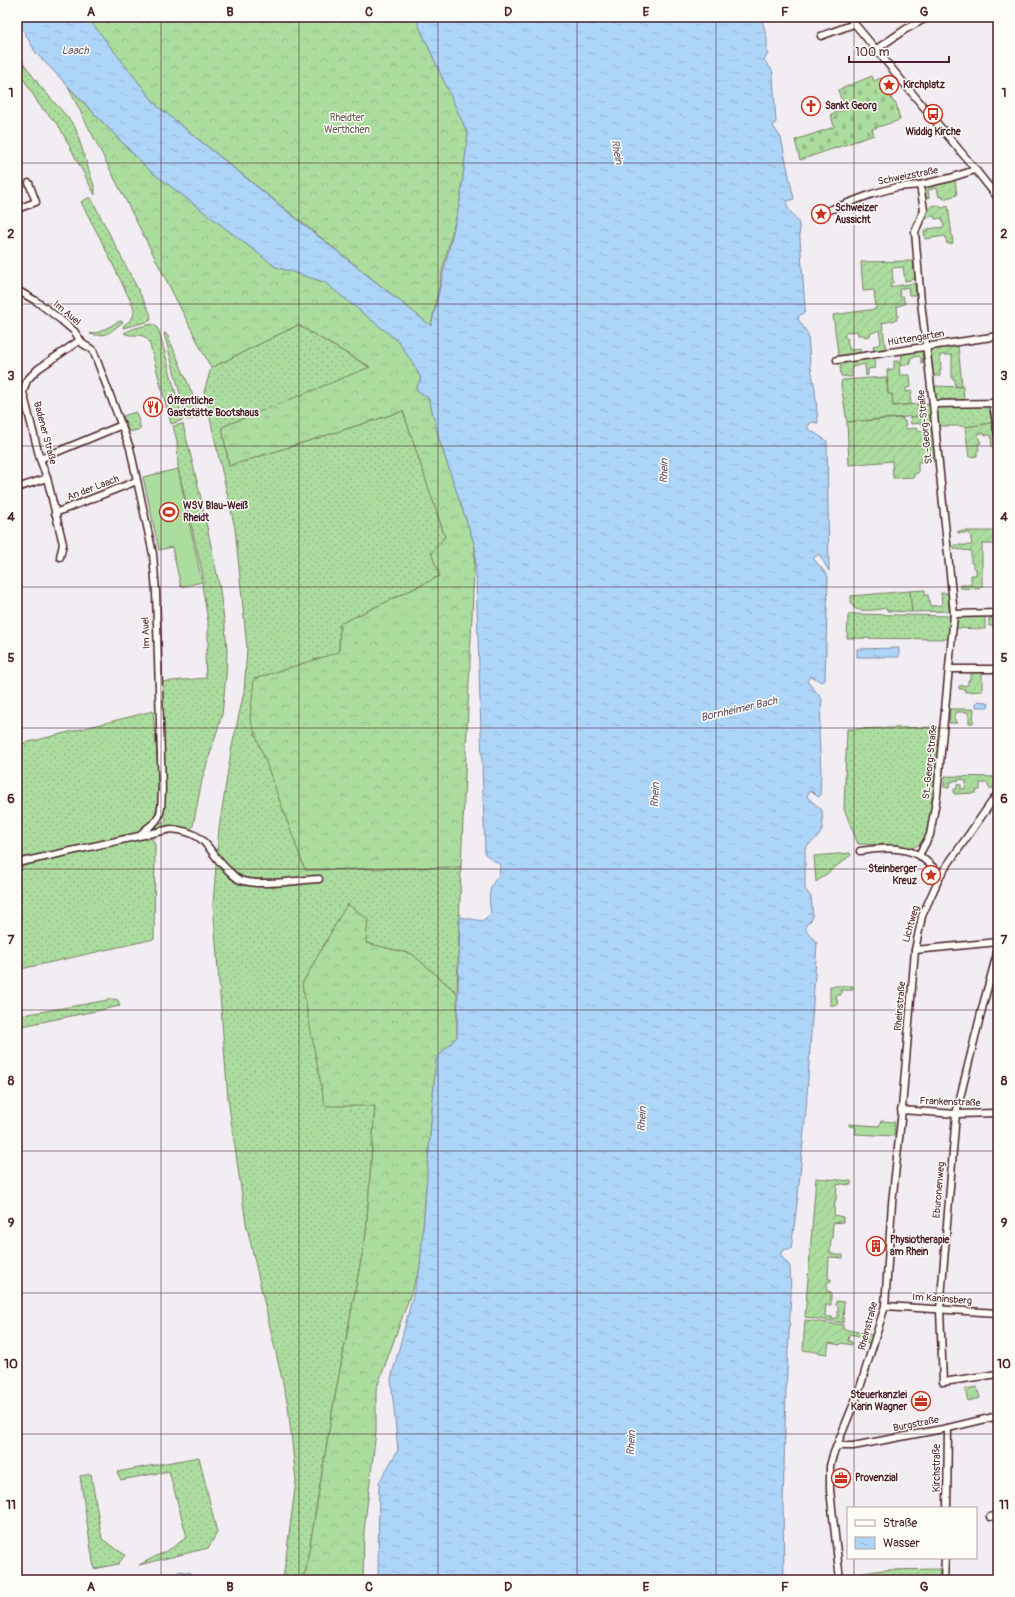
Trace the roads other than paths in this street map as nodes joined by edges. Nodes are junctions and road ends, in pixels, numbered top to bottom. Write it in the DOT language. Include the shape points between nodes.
graph roads {
  1 [pos="849,17"];
  2 [pos="928,17"];
  3 [pos="854,24"];
  4 [pos="821,36"];
  5 [pos="875,50"];
  6 [pos="975,170"];
  7 [pos="29,183"];
  8 [pos="920,185"];
  9 [pos="998,198"];
  10 [pos="17,209"];
  11 [pos="824,212"];
  12 [pos="17,290"];
  13 [pos="998,336"];
  14 [pos="80,340"];
  15 [pos="927,347"];
  16 [pos="837,360"];
  17 [pos="996,403"];
  18 [pos="934,404"];
  19 [pos="122,425"];
  20 [pos="998,436"];
  21 [pos="40,459"];
  22 [pos="47,478"];
  23 [pos="137,481"];
  24 [pos="17,488"];
  25 [pos="55,513"];
  26 [pos="60,557"];
  27 [pos="998,613"];
  28 [pos="954,614"];
  29 [pos="950,669"];
  30 [pos="998,669"];
  31 [pos="998,793"];
  32 [pos="142,835"];
  33 [pos="860,851"];
  34 [pos="919,855"];
  35 [pos="17,863"];
  36 [pos="941,874"];
  37 [pos="319,879"];
  38 [pos="998,942"];
  39 [pos="915,950"];
  40 [pos="998,950"];
  41 [pos="902,1110"];
  42 [pos="998,1113"];
  43 [pos="956,1114"];
  44 [pos="885,1306"];
  45 [pos="940,1310"];
  46 [pos="998,1313"];
  47 [pos="998,1374"];
  48 [pos="998,1416"];
  49 [pos="948,1428"];
  50 [pos="837,1446"];
  51 [pos="947,1507"];
  52 [pos="998,1515"];
  53 [pos="990,1517"];
  54 [pos="945,1559"];
  55 [pos="840,1580"];
  56 [pos="944,1580"];
  1 -- 3 [label="street"];
  2 -- 5 [label="street"];
  3 -- 4 [label="street"];
  3 -- 5 [label="street"];
  5 -- 6 [label="street"];
  6 -- 8 [label="street, Schweizstraße"];
  6 -- 9 [label="street"];
  7 -- 10 [label="street" via="36,202"];
  8 -- 11 [label="street, Schweizstraße" via="898,187 872,194"];
  8 -- 15 [label="street, St.-Georg-Straße" via="924,210 915,232"];
  12 -- 14 [label="street, Im Auel" via="61,320"];
  13 -- 15 [label="street, Hüttengarten"];
  14 -- 19 [label="street, Im Auel" via="93,350"];
  14 -- 21 [label="street, Badener Straße" via="38,369 27,380 23,392"];
  15 -- 16 [label="street, Hüttengarten"];
  15 -- 18 [label="street, St.-Georg-Straße"];
  17 -- 18 [label="street"];
  17 -- 20 [label="street"];
  18 -- 28 [label="street, St.-Georg-Straße"];
  19 -- 21 [label="street"];
  19 -- 23 [label="street, Im Auel"];
  21 -- 22 [label="street, Badener Straße"];
  22 -- 24 [label="street"];
  22 -- 25 [label="street, Badener Straße"];
  23 -- 25 [label="street, An der Laach"];
  23 -- 32 [label="street, Im Auel" via="153,560 156,592 162,790 160,816 145,828"];
  25 -- 26 [label="street, Badener Straße" via="63,544"];
  27 -- 28 [label="street"];
  28 -- 29 [label="street, St.-Georg-Straße"];
  29 -- 30 [label="street"];
  29 -- 34 [label="street, St.-Georg-Straße" via="938,795 930,835"];
  31 -- 36 [label="street, Lichtweg"];
  32 -- 35 [label="street"];
  32 -- 37 [label="street" via="171,829 194,834 206,843 224,868 238,879 256,883"];
  33 -- 34 [label="street" via="904,849"];
  34 -- 36 [label="street"];
  36 -- 39 [label="street, Lichtweg" via="922,916"];
  38 -- 39 [label="street, Lichtweg"];
  39 -- 41 [label="street, Rheinstraße"];
  40 -- 43 [label="street, Eburonenweg"];
  41 -- 43 [label="street, Frankenstraße"];
  41 -- 44 [label="street, Rheinstraße"];
  42 -- 43 [label="street, Frankenstraße"];
  43 -- 45 [label="street, Eburonenweg"];
  44 -- 45 [label="street, Im Kaninsberg"];
  44 -- 50 [label="street, Rheinstraße" via="859,1392"];
  45 -- 46 [label="street, Im Kaninsberg"];
  45 -- 47 [label="street, Eburonenweg" via="943,1382"];
  48 -- 49 [label="street, Burgstraße"];
  49 -- 50 [label="street, Burgstraße" via="853,1446"];
  49 -- 51 [label="street, Kirchstraße"];
  50 -- 55 [label="street, Rheinstraße" via="830,1466 830,1478"];
  52 -- 53 [label="street"];
  54 -- 56 [label="street"];
}
